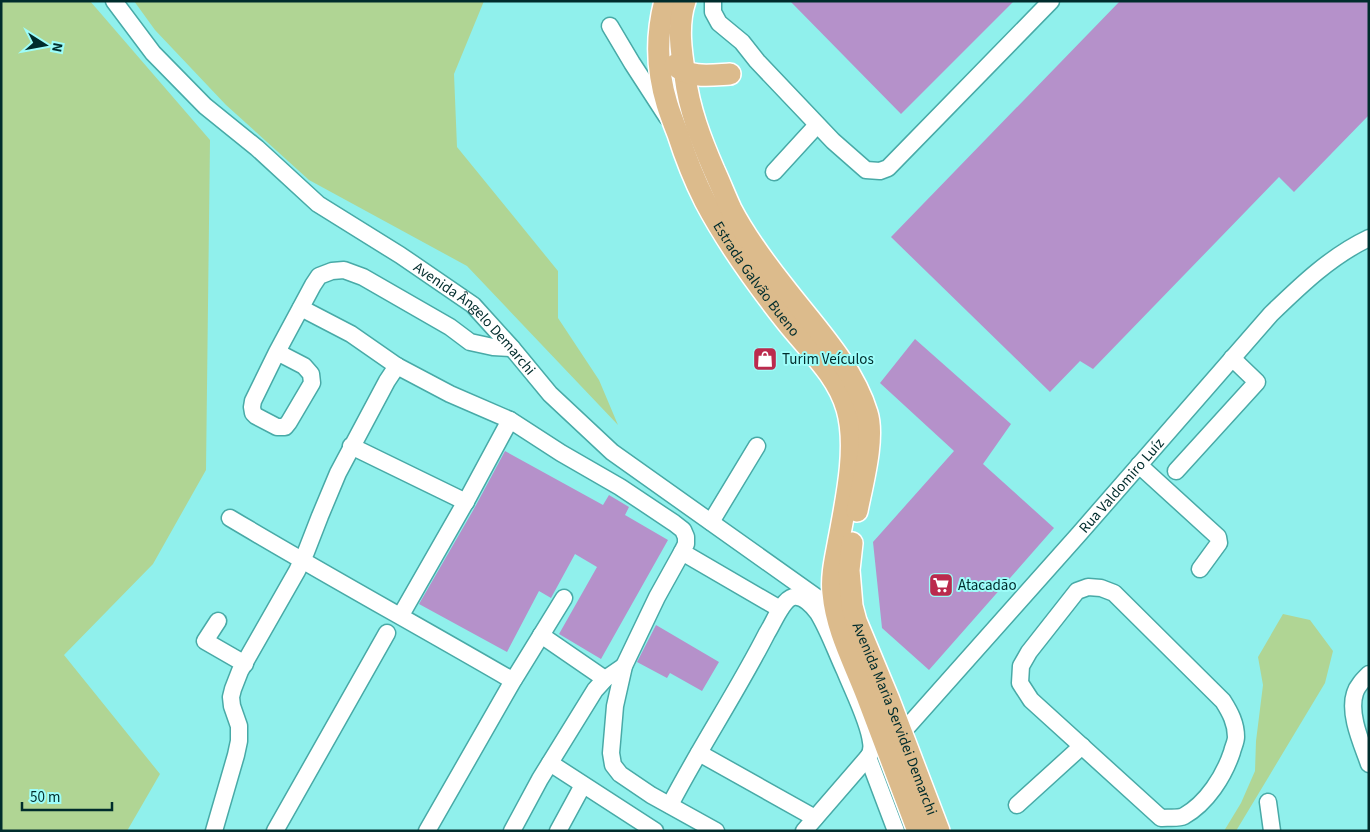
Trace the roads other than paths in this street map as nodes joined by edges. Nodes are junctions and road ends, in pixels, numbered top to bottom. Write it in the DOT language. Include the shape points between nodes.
graph roads {
  1 [pos="114,1"];
  2 [pos="665,1"];
  3 [pos="676,1"];
  4 [pos="684,1"];
  5 [pos="713,1"];
  6 [pos="1051,1"];
  7 [pos="610,26"];
  8 [pos="684,72"];
  9 [pos="730,74"];
  10 [pos="817,124"];
  11 [pos="676,129"];
  12 [pos="774,172"];
  13 [pos="1369,238"];
  14 [pos="301,308"];
  15 [pos="512,348"];
  16 [pos="277,352"];
  17 [pos="1232,358"];
  18 [pos="396,366"];
  19 [pos="510,420"];
  20 [pos="352,446"];
  21 [pos="757,446"];
  22 [pos="1138,465"];
  23 [pos="1176,471"];
  24 [pos="466,502"];
  25 [pos="230,518"];
  26 [pos="710,522"];
  27 [pos="682,552"];
  28 [pos="302,561"];
  29 [pos="1200,569"];
  30 [pos="564,598"];
  31 [pos="844,608"];
  32 [pos="780,609"];
  33 [pos="401,615"];
  34 [pos="218,621"];
  35 [pos="387,633"];
  36 [pos="542,635"];
  37 [pos="245,664"];
  38 [pos="624,666"];
  39 [pos="1369,674"];
  40 [pos="514,679"];
  41 [pos="605,679"];
  42 [pos="885,746"];
  43 [pos="1082,746"];
  44 [pos="699,753"];
  45 [pos="550,763"];
  46 [pos="1369,764"];
  47 [pos="583,785"];
  48 [pos="1268,802"];
  49 [pos="670,805"];
  50 [pos="1017,805"];
  51 [pos="815,818"];
  52 [pos="214,831"];
  53 [pos="274,831"];
  54 [pos="427,831"];
  55 [pos="512,831"];
  56 [pos="558,831"];
  57 [pos="655,831"];
  58 [pos="716,831"];
  59 [pos="804,831"];
  60 [pos="896,831"];
  61 [pos="918,831"];
  62 [pos="939,831"];
  63 [pos="1272,831"];
  1 -- 15 [label="street, Avenida Ângelo Demarchi" via="153,53 205,106 318,204 473,305"];
  2 -- 11 [label="main road, Estrada Galvão Bueno" via="661,16 660,69"];
  3 -- 8 [label="main road" via="670,52 676,67"];
  4 -- 8 [label="main road, Estrada Galvão Bueno" via="680,25"];
  5 -- 10 [label="street" via="713,12 719,23 742,42"];
  6 -- 10 [label="street" via="888,168 866,170"];
  7 -- 11 [label="street"];
  8 -- 9 [label="main road"];
  8 -- 31 [label="main road, Estrada Galvão Bueno" via="701,140 731,209 781,284 838,356 868,415 867,464 854,525"];
  10 -- 12 [label="street"];
  11 -- 31 [label="main road, Estrada Galvão Bueno" via="705,201 738,256 822,364 838,387 847,410 851,433 850,459 833,591"];
  13 -- 17 [label="street, Rua Valdomiro Luíz" via="1306,280"];
  14 -- 15 [label="street" via="319,276 344,270 363,277 470,342 494,348"];
  14 -- 16 [label="street"];
  14 -- 18 [label="street" via="351,334"];
  15 -- 26 [label="street, Avenida Ângelo Demarchi" via="550,394 612,452"];
  16 -- 16 [label="street" via="252,407 256,416 277,427 285,427 312,383 311,374 304,366"];
  17 -- 22 [label="street, Rua Valdomiro Luíz"];
  17 -- 23 [label="street" via="1257,382"];
  18 -- 19 [label="street"];
  18 -- 20 [label="street"];
  19 -- 24 [label="street"];
  19 -- 27 [label="street" via="674,523 686,537"];
  20 -- 24 [label="street"];
  20 -- 28 [label="street"];
  21 -- 26 [label="street"];
  22 -- 29 [label="street" via="1218,537 1219,543"];
  22 -- 42 [label="street, Rua Valdomiro Luíz" via="1080,534"];
  24 -- 33 [label="street"];
  25 -- 28 [label="street"];
  26 -- 31 [label="street, Avenida Ângelo Demarchi"];
  27 -- 32 [label="street"];
  27 -- 38 [label="street"];
  28 -- 33 [label="street"];
  28 -- 37 [label="street"];
  30 -- 36 [label="street"];
  31 -- 42 [label="main road, Avenida Maria Servidei Demarchi" via="840,628"];
  32 -- 42 [label="street" via="796,596 817,612 870,733 870,754"];
  32 -- 44 [label="street"];
  33 -- 40 [label="street"];
  34 -- 37 [label="street" via="205,641"];
  35 -- 53 [label="street"];
  36 -- 40 [label="street"];
  36 -- 41 [label="street"];
  37 -- 52 [label="street" via="231,697 239,726 239,741"];
  38 -- 41 [label="street"];
  38 -- 49 [label="street" via="615,706 613,765 620,774"];
  39 -- 46 [label="street" via="1356,689 1352,707"];
  40 -- 54 [label="street"];
  41 -- 45 [label="street"];
  42 -- 51 [label="street, Rua Valdomiro Luíz"];
  42 -- 60 [label="street"];
  42 -- 61 [label="main road, Avenida Maria Servidei Demarchi"];
  42 -- 62 [label="main road, Avenida Maria Servidei Demarchi"];
  43 -- 43 [label="street" via="1161,818 1182,817 1210,794 1227,766 1236,738 1232,714 1223,701 1114,593 1101,588 1088,587 1078,591 1021,666 1020,683 1031,700"];
  43 -- 50 [label="street"];
  44 -- 49 [label="street"];
  44 -- 51 [label="street"];
  45 -- 47 [label="street"];
  45 -- 55 [label="street"];
  47 -- 56 [label="street"];
  47 -- 57 [label="street"];
  48 -- 63 [label="street"];
  49 -- 58 [label="street"];
  51 -- 59 [label="street, Rua Valdomiro Luíz"];
}
